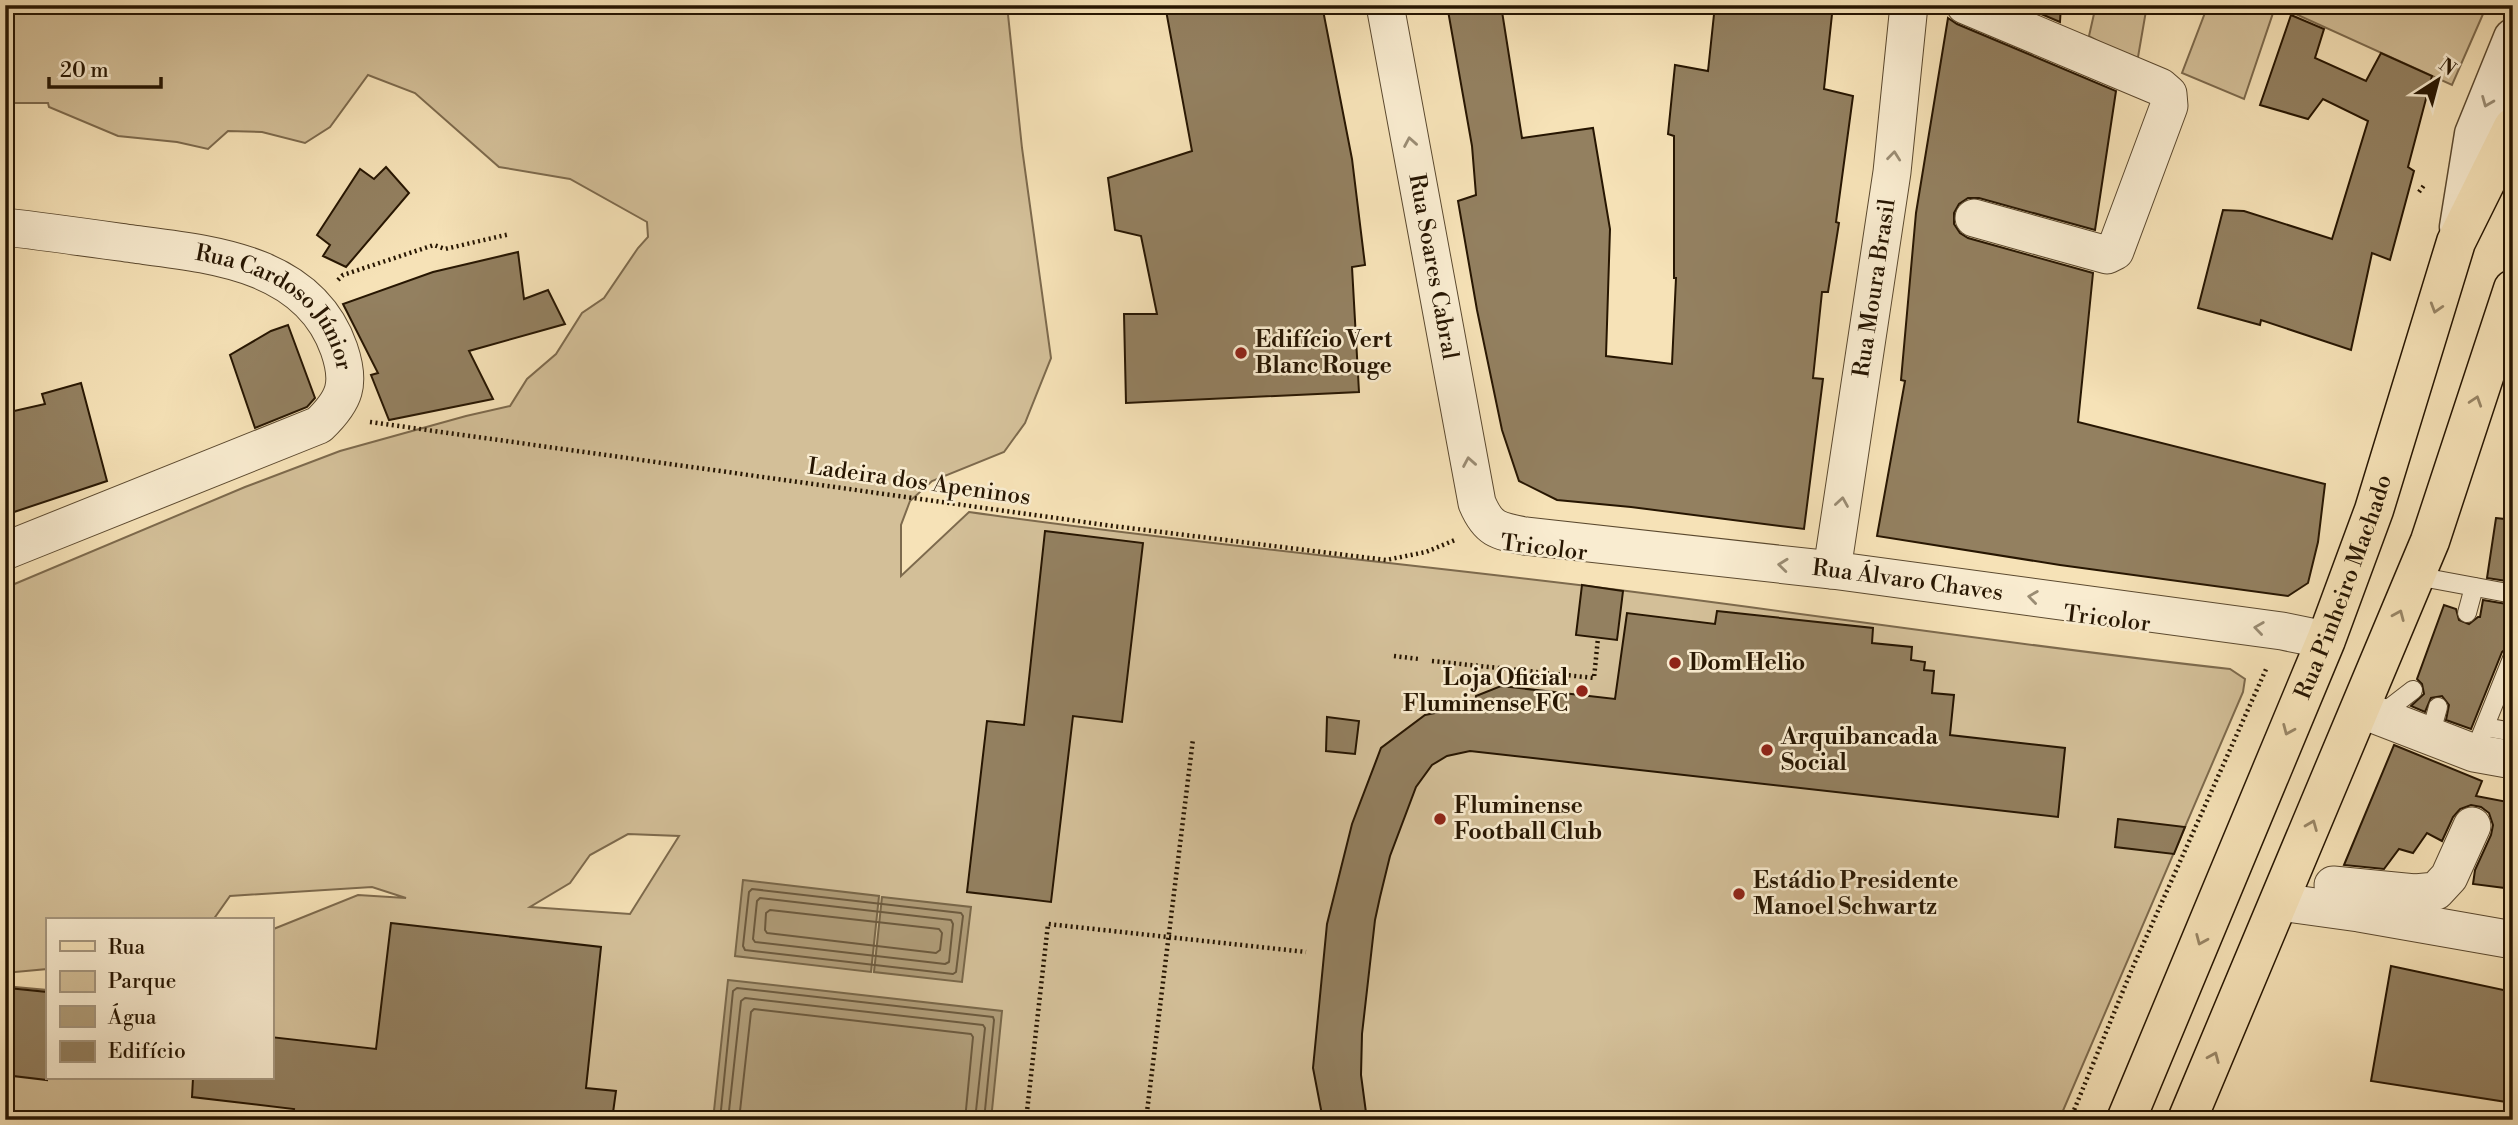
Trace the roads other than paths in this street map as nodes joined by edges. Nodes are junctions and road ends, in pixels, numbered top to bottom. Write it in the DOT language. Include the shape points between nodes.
graph roads {
  1 [pos="1385,5"];
  2 [pos="1909,5"];
  3 [pos="1965,5"];
  4 [pos="2513,38"];
  5 [pos="2509,137"];
  6 [pos="1974,218"];
  7 [pos="5,227"];
  8 [pos="2456,242"];
  9 [pos="2513,289"];
  10 [pos="1490,526"];
  11 [pos="5,551"];
  12 [pos="1832,570"];
  13 [pos="2416,576"];
  14 [pos="2474,587"];
  15 [pos="2513,594"];
  16 [pos="2467,613"];
  17 [pos="2326,640"];
  18 [pos="2513,656"];
  19 [pos="2413,690"];
  20 [pos="2369,713"];
  21 [pos="2513,732"];
  22 [pos="2480,740"];
  23 [pos="2513,760"];
  24 [pos="2472,826"];
  25 [pos="2286,889"];
  26 [pos="2513,940"];
  27 [pos="2126,1120"];
  28 [pos="2187,1120"];
  10 -- 1 [label="street, Rua Soares Cabral, one-way" via="1476,503"];
  12 -- 2 [label="street, Rua Moura Brasil, one-way" via="1892,172"];
  3 -- 6 [label="street" via="2161,87 2168,93 2169,106 2115,251 2107,255"];
  4 -- 8 [label="street, Rua Pinheiro Machado, one-way" via="2474,134"];
  5 -- 8 [label="main road"];
  7 -- 11 [label="street, Rua Cardoso Júnior" via="184,251 267,272 298,291 324,319 346,370 341,398 318,425"];
  8 -- 17 [label="main road, Rua Pinheiro Machado, one-way" via="2374,510"];
  13 -- 9 [label="main road, one-way"];
  12 -- 10 [label="street, Rua Álvaro Chaves, one-way" via="1525,536"];
  17 -- 12 [label="street, Rua Álvaro Chaves, one-way"];
  13 -- 14 [label="lane"];
  20 -- 13 [label="main road, one-way"];
  14 -- 15 [label="lane"];
  14 -- 16 [label="lane"];
  17 -- 27 [label="main road, Rua Pinheiro Machado, one-way"];
  18 -- 22 [label="lane"];
  19 -- 20 [label="lane"];
  20 -- 22 [label="street" via="2434,722"];
  25 -- 20 [label="main road, one-way"];
  21 -- 22 [label="lane"];
  22 -- 23 [label="street"];
  24 -- 25 [label="street" via="2449,877 2436,891 2332,885"];
  25 -- 26 [label="street" via="2359,913"];
  28 -- 25 [label="main road, one-way"];
}
